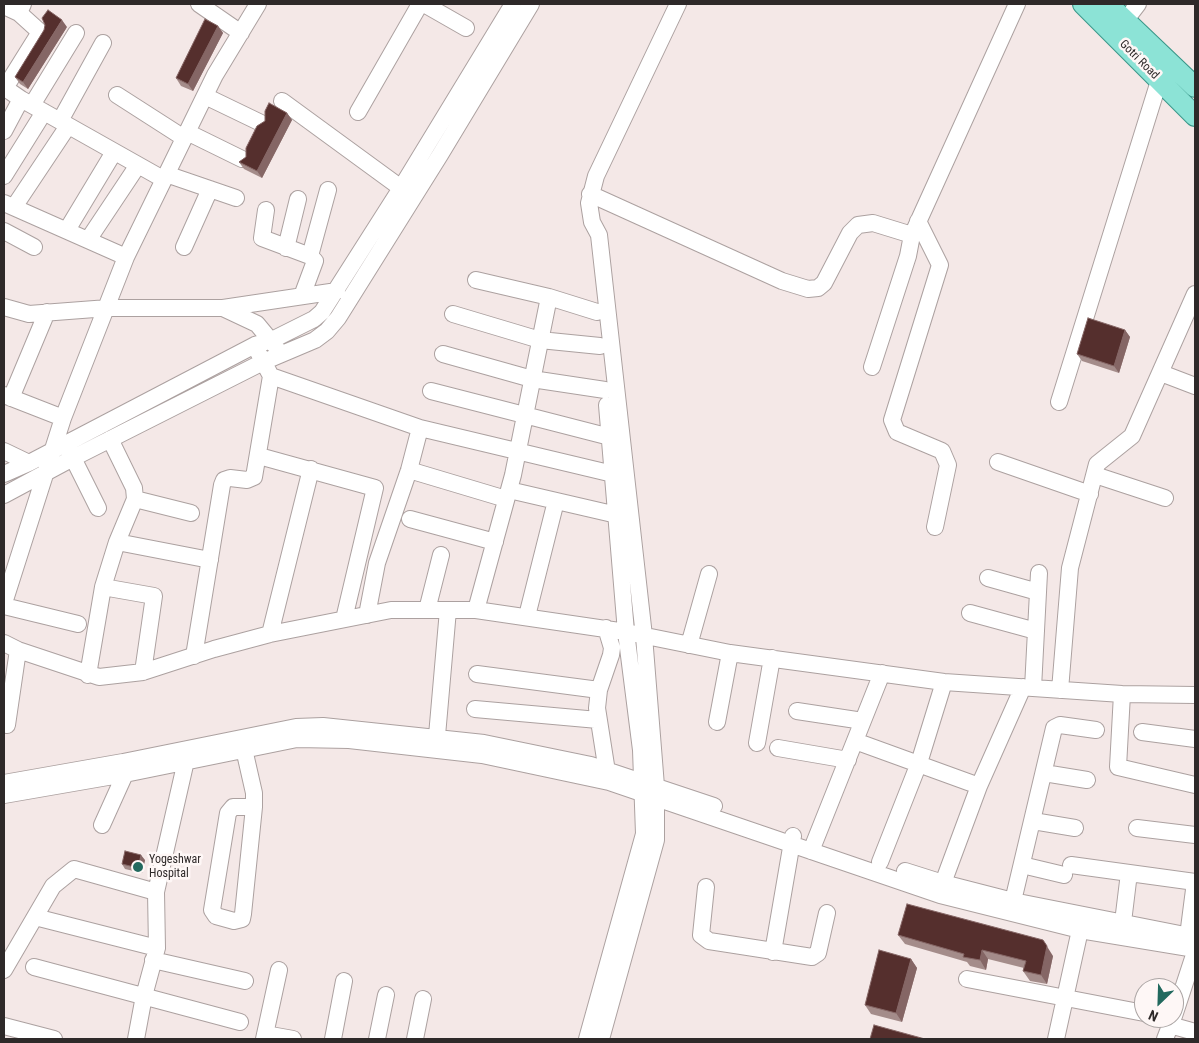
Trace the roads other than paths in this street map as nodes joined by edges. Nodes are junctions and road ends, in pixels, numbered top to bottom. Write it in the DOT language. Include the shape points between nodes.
graph roads {
  1 [pos="200,4"];
  2 [pos="258,4"];
  3 [pos="422,4"];
  4 [pos="513,4"];
  5 [pos="531,4"];
  6 [pos="678,4"];
  7 [pos="1017,4"];
  8 [pos="1083,4"];
  9 [pos="1108,4"];
  10 [pos="1138,4"];
  11 [pos="15,7"];
  12 [pos="1124,21"];
  13 [pos="466,28"];
  14 [pos="76,33"];
  15 [pos="241,33"];
  16 [pos="103,44"];
  17 [pos="8,72"];
  18 [pos="1159,81"];
  19 [pos="1195,87"];
  20 [pos="117,94"];
  21 [pos="205,96"];
  22 [pos="282,101"];
  23 [pos="32,106"];
  24 [pos="358,112"];
  25 [pos="1195,116"];
  26 [pos="64,123"];
  27 [pos="262,123"];
  28 [pos="4,130"];
  29 [pos="185,135"];
  30 [pos="114,152"];
  31 [pos="242,159"];
  32 [pos="138,165"];
  33 [pos="4,176"];
  34 [pos="164,176"];
  35 [pos="401,188"];
  36 [pos="210,189"];
  37 [pos="328,190"];
  38 [pos="590,194"];
  39 [pos="236,198"];
  40 [pos="298,198"];
  41 [pos="9,205"];
  42 [pos="266,210"];
  43 [pos="592,222"];
  44 [pos="915,228"];
  45 [pos="67,230"];
  46 [pos="4,231"];
  47 [pos="88,240"];
  48 [pos="34,247"];
  49 [pos="184,247"];
  50 [pos="286,248"];
  51 [pos="310,256"];
  52 [pos="126,257"];
  53 [pos="476,280"];
  54 [pos="337,291"];
  55 [pos="1195,294"];
  56 [pos="302,296"];
  57 [pos="549,298"];
  58 [pos="4,308"];
  59 [pos="108,308"];
  60 [pos="223,308"];
  61 [pos="47,312"];
  62 [pos="597,312"];
  63 [pos="454,314"];
  64 [pos="540,340"];
  65 [pos="255,345"];
  66 [pos="600,346"];
  67 [pos="276,347"];
  68 [pos="443,354"];
  69 [pos="872,367"];
  70 [pos="267,369"];
  71 [pos="1160,372"];
  72 [pos="532,379"];
  73 [pos="1195,386"];
  74 [pos="605,390"];
  75 [pos="431,391"];
  76 [pos="8,397"];
  77 [pos="1059,402"];
  78 [pos="524,416"];
  79 [pos="63,418"];
  80 [pos="420,428"];
  81 [pos="610,437"];
  82 [pos="110,439"];
  83 [pos="60,446"];
  84 [pos="4,451"];
  85 [pos="517,453"];
  86 [pos="259,456"];
  87 [pos="73,458"];
  88 [pos="998,462"];
  89 [pos="29,463"];
  90 [pos="311,469"];
  91 [pos="409,470"];
  92 [pos="46,473"];
  93 [pos="4,474"];
  94 [pos="613,474"];
  95 [pos="1095,475"];
  96 [pos="1090,494"];
  97 [pos="4,495"];
  98 [pos="508,495"];
  99 [pos="1165,498"];
  100 [pos="135,499"];
  101 [pos="556,501"];
  102 [pos="98,508"];
  103 [pos="191,513"];
  104 [pos="618,515"];
  105 [pos="410,519"];
  106 [pos="935,528"];
  107 [pos="118,542"];
  108 [pos="495,542"];
  109 [pos="441,555"];
  110 [pos="210,560"];
  111 [pos="1039,573"];
  112 [pos="709,574"];
  113 [pos="988,578"];
  114 [pos="103,587"];
  115 [pos="1038,592"];
  116 [pos="4,604"];
  117 [pos="427,610"];
  118 [pos="448,610"];
  119 [pos="476,610"];
  120 [pos="970,613"];
  121 [pos="367,615"];
  122 [pos="527,616"];
  123 [pos="344,619"];
  124 [pos="78,624"];
  125 [pos="606,628"];
  126 [pos="626,632"];
  127 [pos="1036,632"];
  128 [pos="270,634"];
  129 [pos="644,636"];
  130 [pos="689,645"];
  131 [pos="11,647"];
  132 [pos="730,652"];
  133 [pos="194,656"];
  134 [pos="772,658"];
  135 [pos="143,672"];
  136 [pos="882,673"];
  137 [pos="88,674"];
  138 [pos="477,674"];
  139 [pos="944,682"];
  140 [pos="1028,688"];
  141 [pos="599,690"];
  142 [pos="1060,690"];
  143 [pos="1122,694"];
  144 [pos="1195,695"];
  145 [pos="475,709"];
  146 [pos="797,711"];
  147 [pos="598,720"];
  148 [pos="863,721"];
  149 [pos="717,722"];
  150 [pos="7,725"];
  151 [pos="1096,730"];
  152 [pos="1142,732"];
  153 [pos="1195,739"];
  154 [pos="855,741"];
  155 [pos="757,743"];
  156 [pos="436,744"];
  157 [pos="778,748"];
  158 [pos="244,749"];
  159 [pos="187,756"];
  160 [pos="848,760"];
  161 [pos="919,763"];
  162 [pos="1044,773"];
  163 [pos="126,774"];
  164 [pos="608,776"];
  165 [pos="1087,780"];
  166 [pos="4,783"];
  167 [pos="1195,785"];
  168 [pos="980,786"];
  169 [pos="649,790"];
  170 [pos="4,795"];
  171 [pos="254,808"];
  172 [pos="1033,821"];
  173 [pos="102,825"];
  174 [pos="1075,828"];
  175 [pos="1137,828"];
  176 [pos="1195,835"];
  177 [pos="792,839"];
  178 [pos="814,846"];
  179 [pos="880,862"];
  180 [pos="1022,865"];
  181 [pos="1129,873"];
  182 [pos="1195,882"];
  183 [pos="943,883"];
  184 [pos="706,887"];
  185 [pos="156,892"];
  186 [pos="1014,901"];
  187 [pos="827,913"];
  188 [pos="35,917"];
  189 [pos="1123,922"];
  190 [pos="1080,930"];
  191 [pos="1193,943"];
  192 [pos="773,952"];
  193 [pos="155,954"];
  194 [pos="34,967"];
  195 [pos="4,970"];
  196 [pos="279,970"];
  197 [pos="967,979"];
  198 [pos="245,981"];
  199 [pos="344,981"];
  200 [pos="1190,986"];
  201 [pos="386,995"];
  202 [pos="144,996"];
  203 [pos="1066,997"];
  204 [pos="1184,998"];
  205 [pos="423,999"];
  206 [pos="1134,1011"];
  207 [pos="240,1022"];
  208 [pos="4,1026"];
  209 [pos="1181,1028"];
  210 [pos="1195,1032"];
  211 [pos="265,1037"];
  212 [pos="54,1039"];
  213 [pos="136,1039"];
  214 [pos="293,1039"];
  215 [pos="333,1039"];
  216 [pos="378,1039"];
  217 [pos="415,1039"];
  218 [pos="587,1039"];
  219 [pos="601,1039"];
  220 [pos="1056,1039"];
  1 -- 15 [label="street"];
  2 -- 15 [label="street"];
  3 -- 13 [label="street"];
  3 -- 24 [label="street"];
  4 -- 35 [label="street"];
  5 -- 67 [label="street" via="338,318 314,340"];
  6 -- 38 [label="street"];
  7 -- 44 [label="street"];
  8 -- 18 [label="main road, Gotri Road"];
  9 -- 12 [label="main road, Gotri Road"];
  10 -- 12 [label="street"];
  11 -- 17 [label="street" via="40,32"];
  12 -- 19 [label="main road, Gotri Road"];
  14 -- 23 [label="street"];
  15 -- 21 [label="street"];
  16 -- 26 [label="street"];
  17 -- 23 [label="street" via="5,88"];
  18 -- 25 [label="main road, Gotri Road"];
  18 -- 77 [label="street"];
  20 -- 29 [label="street"];
  21 -- 27 [label="street"];
  21 -- 29 [label="street"];
  22 -- 35 [label="street"];
  23 -- 26 [label="street"];
  23 -- 28 [label="street"];
  23 -- 33 [label="street"];
  26 -- 30 [label="street"];
  26 -- 41 [label="street"];
  29 -- 31 [label="street"];
  29 -- 34 [label="street"];
  30 -- 32 [label="street"];
  30 -- 45 [label="street"];
  32 -- 34 [label="street"];
  32 -- 47 [label="street"];
  34 -- 36 [label="street"];
  34 -- 52 [label="street"];
  35 -- 54 [label="street"];
  36 -- 39 [label="street"];
  36 -- 49 [label="street" via="200,230"];
  37 -- 51 [label="street"];
  38 -- 43 [label="street"];
  38 -- 44 [label="street" via="782,281 808,289 818,288 824,283 850,233 858,225 873,223"];
  40 -- 50 [label="street"];
  41 -- 45 [label="street"];
  42 -- 50 [label="street" via="262,238"];
  43 -- 62 [label="street" via="588,234"];
  43 -- 129 [label="street" via="599,235"];
  44 -- 69 [label="street"];
  44 -- 106 [label="street" via="940,265 892,420 897,432 942,451 948,465"];
  45 -- 47 [label="street"];
  46 -- 48 [label="street"];
  47 -- 52 [label="street"];
  50 -- 51 [label="street"];
  51 -- 56 [label="street" via="315,261 314,266"];
  52 -- 59 [label="street"];
  53 -- 57 [label="street"];
  54 -- 56 [label="street"];
  54 -- 67 [label="street" via="322,312"];
  55 -- 71 [label="street"];
  56 -- 60 [label="street"];
  57 -- 62 [label="street"];
  57 -- 64 [label="street"];
  58 -- 61 [label="street" via="29,314"];
  59 -- 60 [label="street"];
  59 -- 61 [label="street"];
  59 -- 79 [label="street"];
  60 -- 67 [label="street" via="258,324"];
  61 -- 76 [label="street"];
  62 -- 66 [label="street"];
  63 -- 64 [label="street"];
  64 -- 66 [label="street"];
  64 -- 72 [label="street"];
  65 -- 67 [label="street"];
  65 -- 70 [label="street"];
  65 -- 83 [label="street"];
  66 -- 74 [label="street"];
  67 -- 70 [label="street"];
  68 -- 72 [label="street"];
  70 -- 80 [label="street"];
  70 -- 82 [label="street"];
  70 -- 86 [label="street"];
  71 -- 73 [label="street"];
  71 -- 95 [label="street" via="1132,436 1097,464"];
  72 -- 74 [label="street"];
  72 -- 78 [label="street"];
  74 -- 81 [label="street"];
  75 -- 78 [label="street"];
  76 -- 79 [label="street"];
  78 -- 81 [label="street"];
  78 -- 85 [label="street"];
  79 -- 83 [label="street"];
  80 -- 85 [label="street"];
  80 -- 91 [label="street"];
  81 -- 94 [label="street"];
  82 -- 87 [label="street"];
  82 -- 100 [label="street" via="134,488"];
  83 -- 87 [label="street"];
  83 -- 89 [label="street"];
  83 -- 92 [label="street"];
  84 -- 89 [label="street"];
  85 -- 94 [label="street"];
  85 -- 98 [label="street"];
  86 -- 90 [label="street"];
  86 -- 110 [label="street" via="256,473 251,480 224,480"];
  87 -- 92 [label="street"];
  87 -- 102 [label="street"];
  88 -- 96 [label="street"];
  89 -- 93 [label="street"];
  90 -- 123 [label="street" via="375,488"];
  90 -- 128 [label="street"];
  91 -- 98 [label="street"];
  91 -- 121 [label="street" via="377,563"];
  92 -- 97 [label="street"];
  92 -- 116 [label="street"];
  94 -- 104 [label="street"];
  95 -- 96 [label="street"];
  95 -- 99 [label="street"];
  96 -- 142 [label="street" via="1070,568"];
  98 -- 101 [label="street"];
  98 -- 108 [label="street"];
  100 -- 103 [label="street"];
  100 -- 107 [label="street"];
  101 -- 104 [label="street"];
  101 -- 122 [label="street"];
  104 -- 126 [label="street"];
  105 -- 108 [label="street"];
  107 -- 110 [label="street"];
  107 -- 114 [label="street"];
  108 -- 119 [label="street"];
  109 -- 117 [label="street"];
  110 -- 133 [label="street"];
  111 -- 115 [label="street"];
  112 -- 130 [label="street"];
  113 -- 115 [label="street"];
  114 -- 135 [label="street" via="154,596"];
  114 -- 137 [label="street"];
  115 -- 127 [label="street"];
  116 -- 124 [label="street"];
  117 -- 118 [label="street"];
  117 -- 121 [label="street" via="391,610"];
  118 -- 119 [label="street"];
  118 -- 156 [label="street"];
  119 -- 122 [label="street"];
  120 -- 127 [label="street"];
  121 -- 123 [label="street"];
  122 -- 125 [label="street"];
  123 -- 128 [label="street"];
  125 -- 126 [label="street"];
  125 -- 141 [label="street" via="612,655"];
  126 -- 129 [label="street"];
  126 -- 169 [label="street"];
  127 -- 140 [label="street"];
  128 -- 133 [label="street"];
  129 -- 130 [label="street"];
  129 -- 169 [label="street"];
  130 -- 132 [label="street"];
  131 -- 137 [label="street"];
  131 -- 150 [label="street"];
  132 -- 134 [label="street"];
  132 -- 149 [label="street"];
  133 -- 135 [label="street"];
  134 -- 136 [label="street"];
  134 -- 155 [label="street"];
  135 -- 137 [label="street" via="99,677"];
  136 -- 139 [label="street"];
  136 -- 148 [label="street"];
  138 -- 141 [label="street"];
  139 -- 140 [label="street"];
  139 -- 161 [label="street"];
  140 -- 142 [label="street"];
  140 -- 168 [label="street"];
  141 -- 147 [label="street"];
  142 -- 143 [label="street"];
  143 -- 144 [label="street"];
  143 -- 167 [label="street" via="1118,767"];
  145 -- 147 [label="street"];
  146 -- 148 [label="street"];
  147 -- 164 [label="street"];
  148 -- 154 [label="street"];
  151 -- 162 [label="street" via="1060,725 1054,728"];
  152 -- 153 [label="street"];
  154 -- 160 [label="street"];
  154 -- 161 [label="street"];
  156 -- 158 [label="street" via="323,738 297,739"];
  156 -- 159 [label="street" via="350,728 296,727"];
  156 -- 164 [label="street" via="484,743"];
  157 -- 160 [label="street"];
  158 -- 159 [label="street"];
  158 -- 171 [label="street" via="254,793"];
  159 -- 163 [label="street"];
  159 -- 166 [label="street"];
  159 -- 185 [label="street"];
  160 -- 178 [label="street"];
  161 -- 168 [label="street"];
  161 -- 179 [label="street"];
  162 -- 165 [label="street"];
  162 -- 172 [label="street"];
  163 -- 170 [label="street"];
  163 -- 173 [label="street"];
  164 -- 169 [label="street"];
  168 -- 183 [label="street"];
  169 -- 177 [label="street"];
  169 -- 218 [label="street" via="642,846"];
  169 -- 219 [label="street" via="656,840"];
  171 -- 171 [label="street" via="233,807 228,812 212,910 216,916 234,921 242,919"];
  172 -- 174 [label="street"];
  172 -- 180 [label="street"];
  175 -- 176 [label="street"];
  177 -- 178 [label="street"];
  177 -- 192 [label="street"];
  178 -- 179 [label="street"];
  178 -- 190 [label="street" via="940,895"];
  179 -- 183 [label="street"];
  180 -- 181 [label="street"];
  180 -- 186 [label="street"];
  181 -- 182 [label="street"];
  181 -- 189 [label="street"];
  182 -- 191 [label="street"];
  183 -- 186 [label="street"];
  184 -- 192 [label="street" via="703,938"];
  185 -- 188 [label="street" via="74,869 53,886"];
  185 -- 193 [label="street"];
  186 -- 189 [label="street"];
  187 -- 192 [label="street" via="816,956 808,958"];
  188 -- 193 [label="street"];
  188 -- 195 [label="street"];
  189 -- 191 [label="street"];
  190 -- 191 [label="street"];
  190 -- 203 [label="street"];
  191 -- 200 [label="street"];
  193 -- 198 [label="street"];
  193 -- 202 [label="street"];
  194 -- 202 [label="street"];
  196 -- 211 [label="street"];
  197 -- 203 [label="street"];
  199 -- 215 [label="street"];
  200 -- 204 [label="street"];
  201 -- 216 [label="street"];
  202 -- 207 [label="street"];
  202 -- 213 [label="street"];
  203 -- 206 [label="street"];
  203 -- 220 [label="street"];
  205 -- 217 [label="street"];
  208 -- 212 [label="street"];
  209 -- 210 [label="street"];
  211 -- 214 [label="street"];
}
